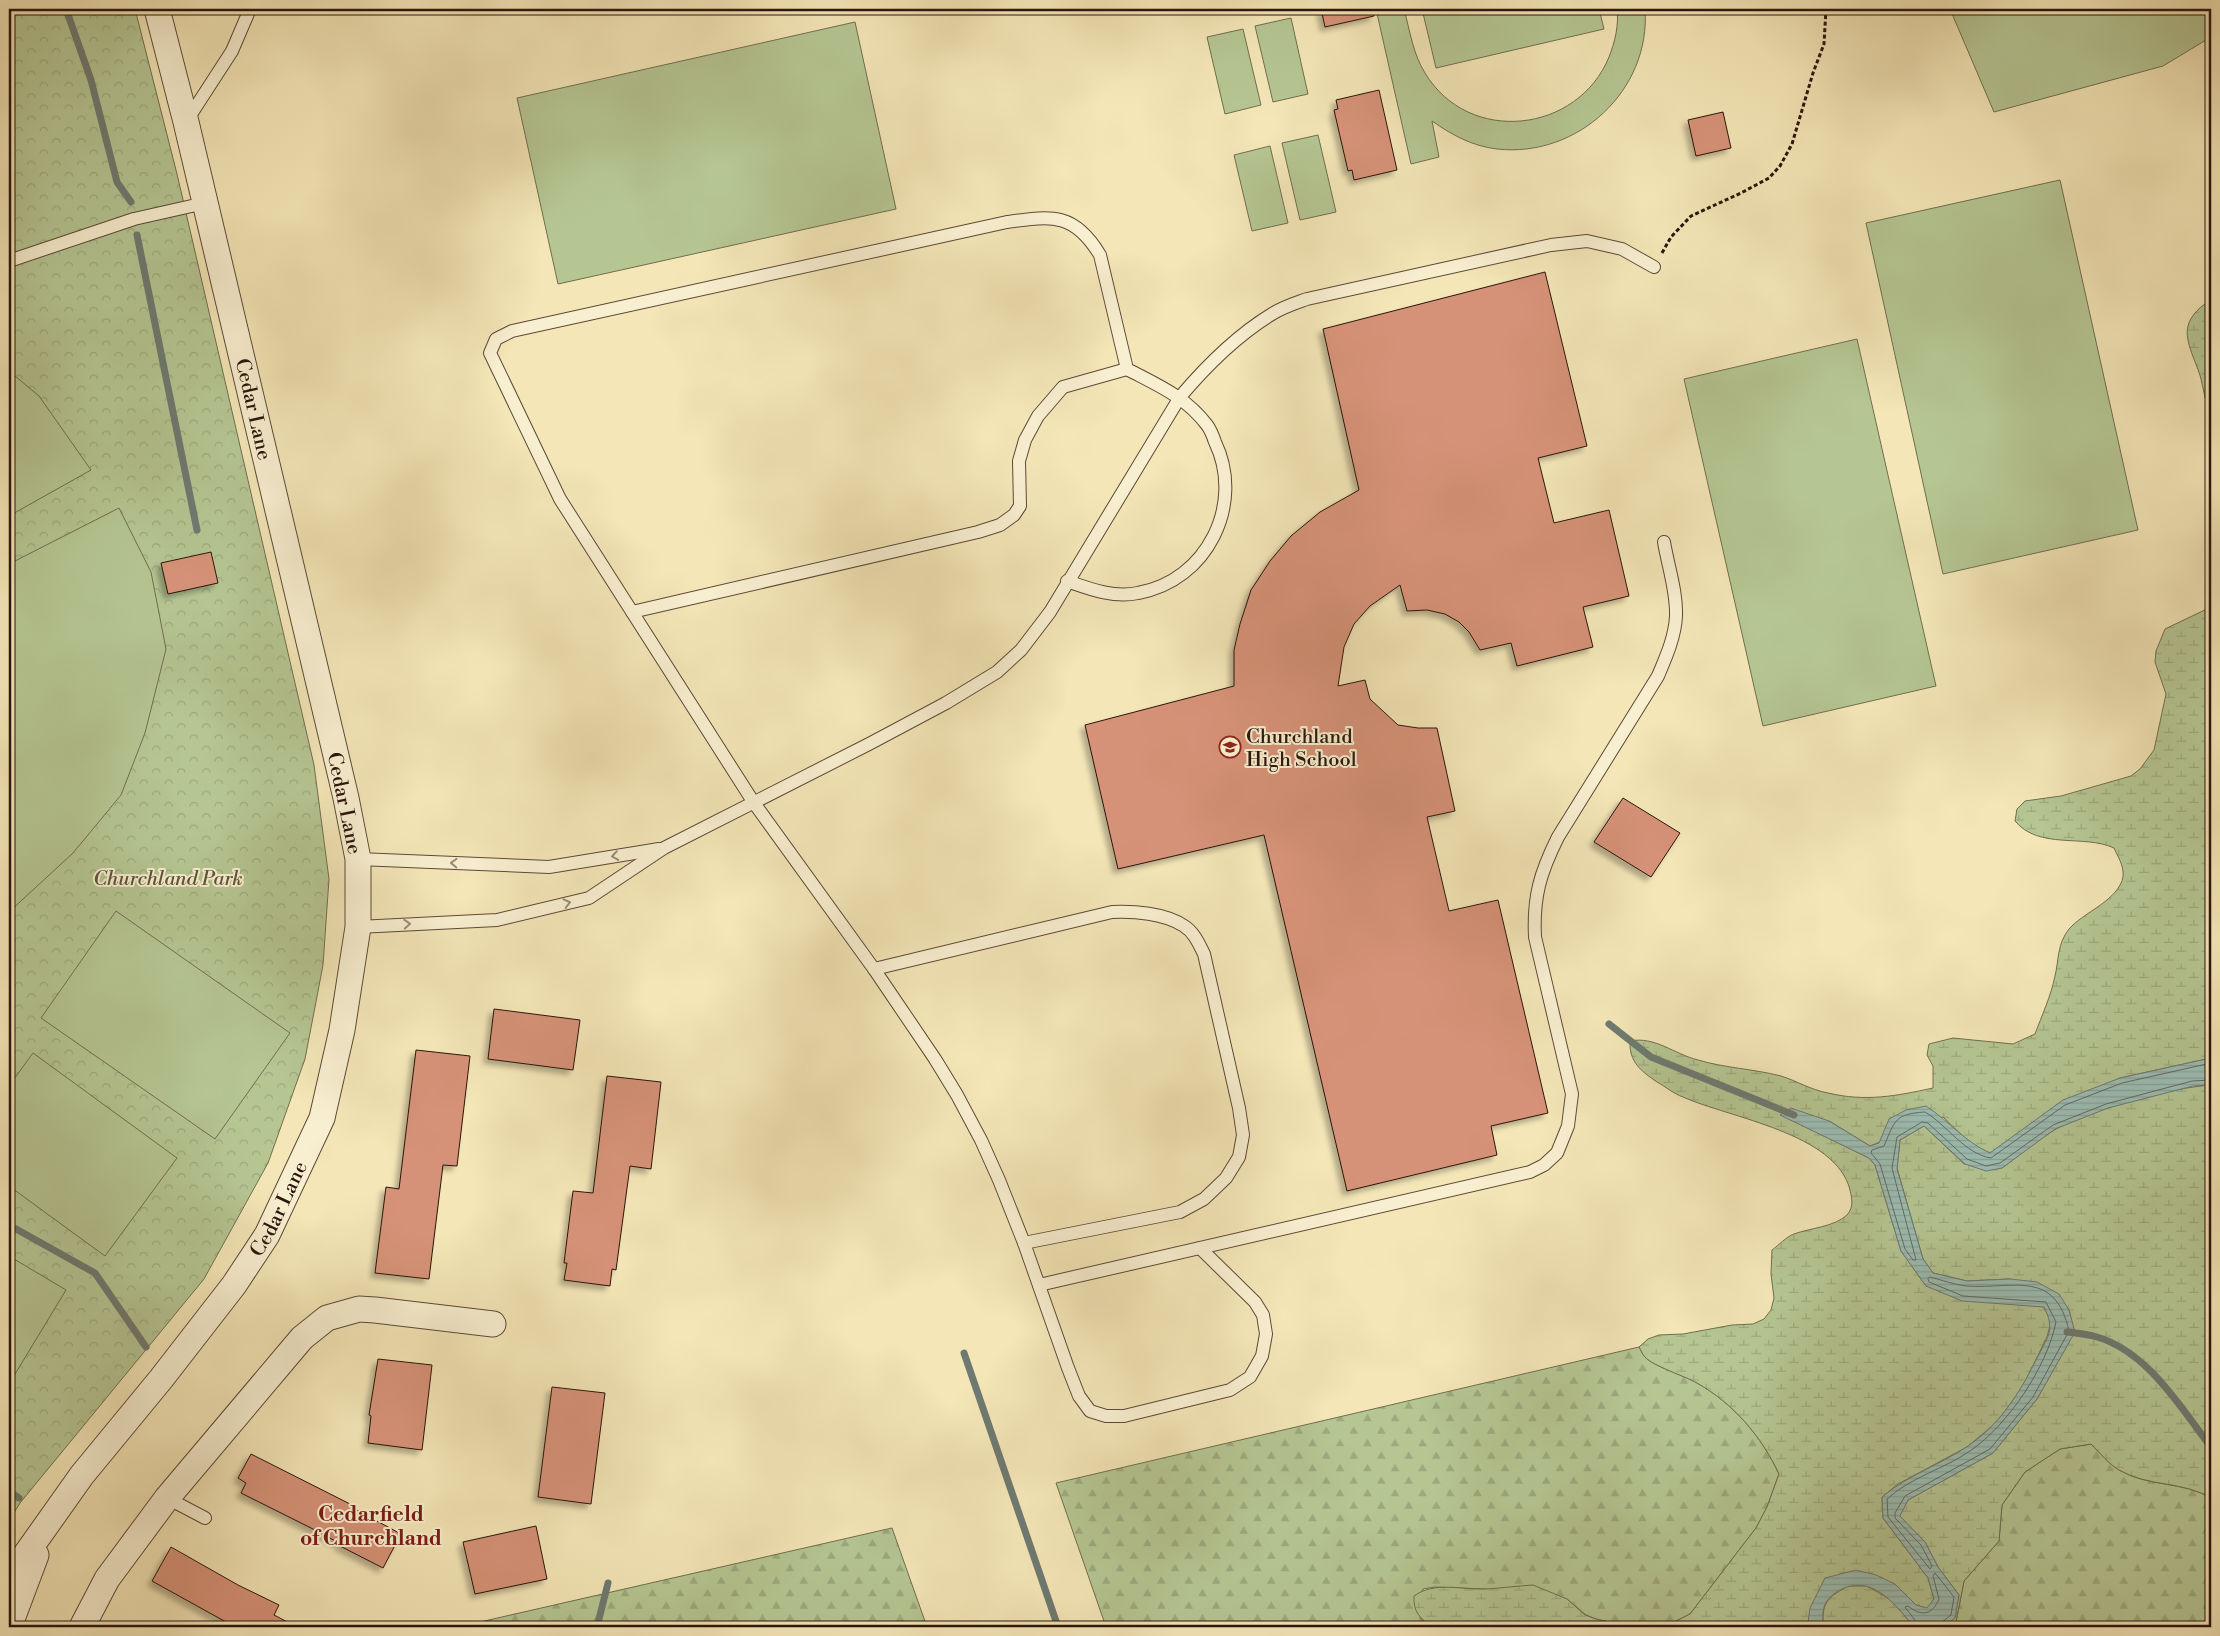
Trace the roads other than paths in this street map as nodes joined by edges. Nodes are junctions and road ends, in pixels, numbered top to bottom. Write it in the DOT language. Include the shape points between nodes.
graph roads {
  1 [pos="157,9"];
  2 [pos="250,9"];
  3 [pos="186,122"];
  4 [pos="205,203"];
  5 [pos="9,261"];
  6 [pos="1654,267"];
  7 [pos="1126,369"];
  8 [pos="1180,397"];
  9 [pos="1664,542"];
  10 [pos="1068,581"];
  11 [pos="632,612"];
  12 [pos="754,803"];
  13 [pos="664,848"];
  14 [pos="358,859"];
  15 [pos="358,927"];
  16 [pos="874,969"];
  17 [pos="1024,1243"];
  18 [pos="1200,1248"];
  19 [pos="1039,1285"];
  20 [pos="494,1324"];
  21 [pos="167,1498"];
  22 [pos="206,1518"];
  23 [pos="45,1529"];
  24 [pos="9,1578"];
  25 [pos="9,1627"];
  26 [pos="82,1627"];
  1 -- 3 [label="street, Cedar Lane"];
  2 -- 3 [label="lane" via="232,50"];
  3 -- 4 [label="street, Cedar Lane"];
  4 -- 5 [label="lane" via="134,219"];
  4 -- 14 [label="street, Cedar Lane"];
  6 -- 8 [label="lane" via="1622,249 1587,241 1307,298 1273,313 1241,335"];
  7 -- 8 [label="lane"];
  7 -- 11 [label="lane" via="1063,387 1038,416 1025,440 1019,461 1020,506 1000,525"];
  7 -- 11 [label="lane" via="1100,255 1078,227 1062,220 1040,217 512,331 496,339 490,352 492,359 560,499"];
  8 -- 10 [label="lane"];
  8 -- 10 [label="lane" via="1207,425 1223,458 1227,493 1219,528 1200,559 1172,581 1138,593 1101,593"];
  9 -- 18 [label="lane" via="1676,615 1668,651 1658,676 1545,862 1533,911 1535,937 1572,1094 1568,1126 1557,1153 1530,1172"];
  10 -- 12 [label="lane" via="1050,612 1021,650 997,672 946,703"];
  11 -- 12 [label="lane"];
  12 -- 13 [label="lane"];
  12 -- 16 [label="lane"];
  13 -- 14 [label="lane, one-way" via="548,867"];
  15 -- 13 [label="lane, one-way" via="497,920 589,898"];
  14 -- 15 [label="street, Cedar Lane"];
  15 -- 23 [label="street, Cedar Lane" via="342,1030 322,1118 267,1235 234,1285 82,1475"];
  16 -- 17 [label="lane" via="957,1095 981,1140"];
  16 -- 17 [label="lane" via="1112,912 1138,911 1166,919 1184,926 1196,938 1204,954 1239,1108 1243,1135 1239,1157 1226,1178 1204,1199 1180,1212"];
  17 -- 19 [label="lane"];
  18 -- 19 [label="lane"];
  18 -- 19 [label="lane" via="1264,1315 1266,1334 1262,1356 1250,1377 1230,1390 1124,1416 1106,1416 1090,1411 1079,1396"];
  20 -- 21 [label="street" via="359,1309 327,1318 302,1338"];
  21 -- 22 [label="lane"];
  21 -- 26 [label="street" via="108,1579"];
  23 -- 24 [label="street, Cedar Lane"];
  23 -- 25 [label="street, Cedar Lane"];
}
